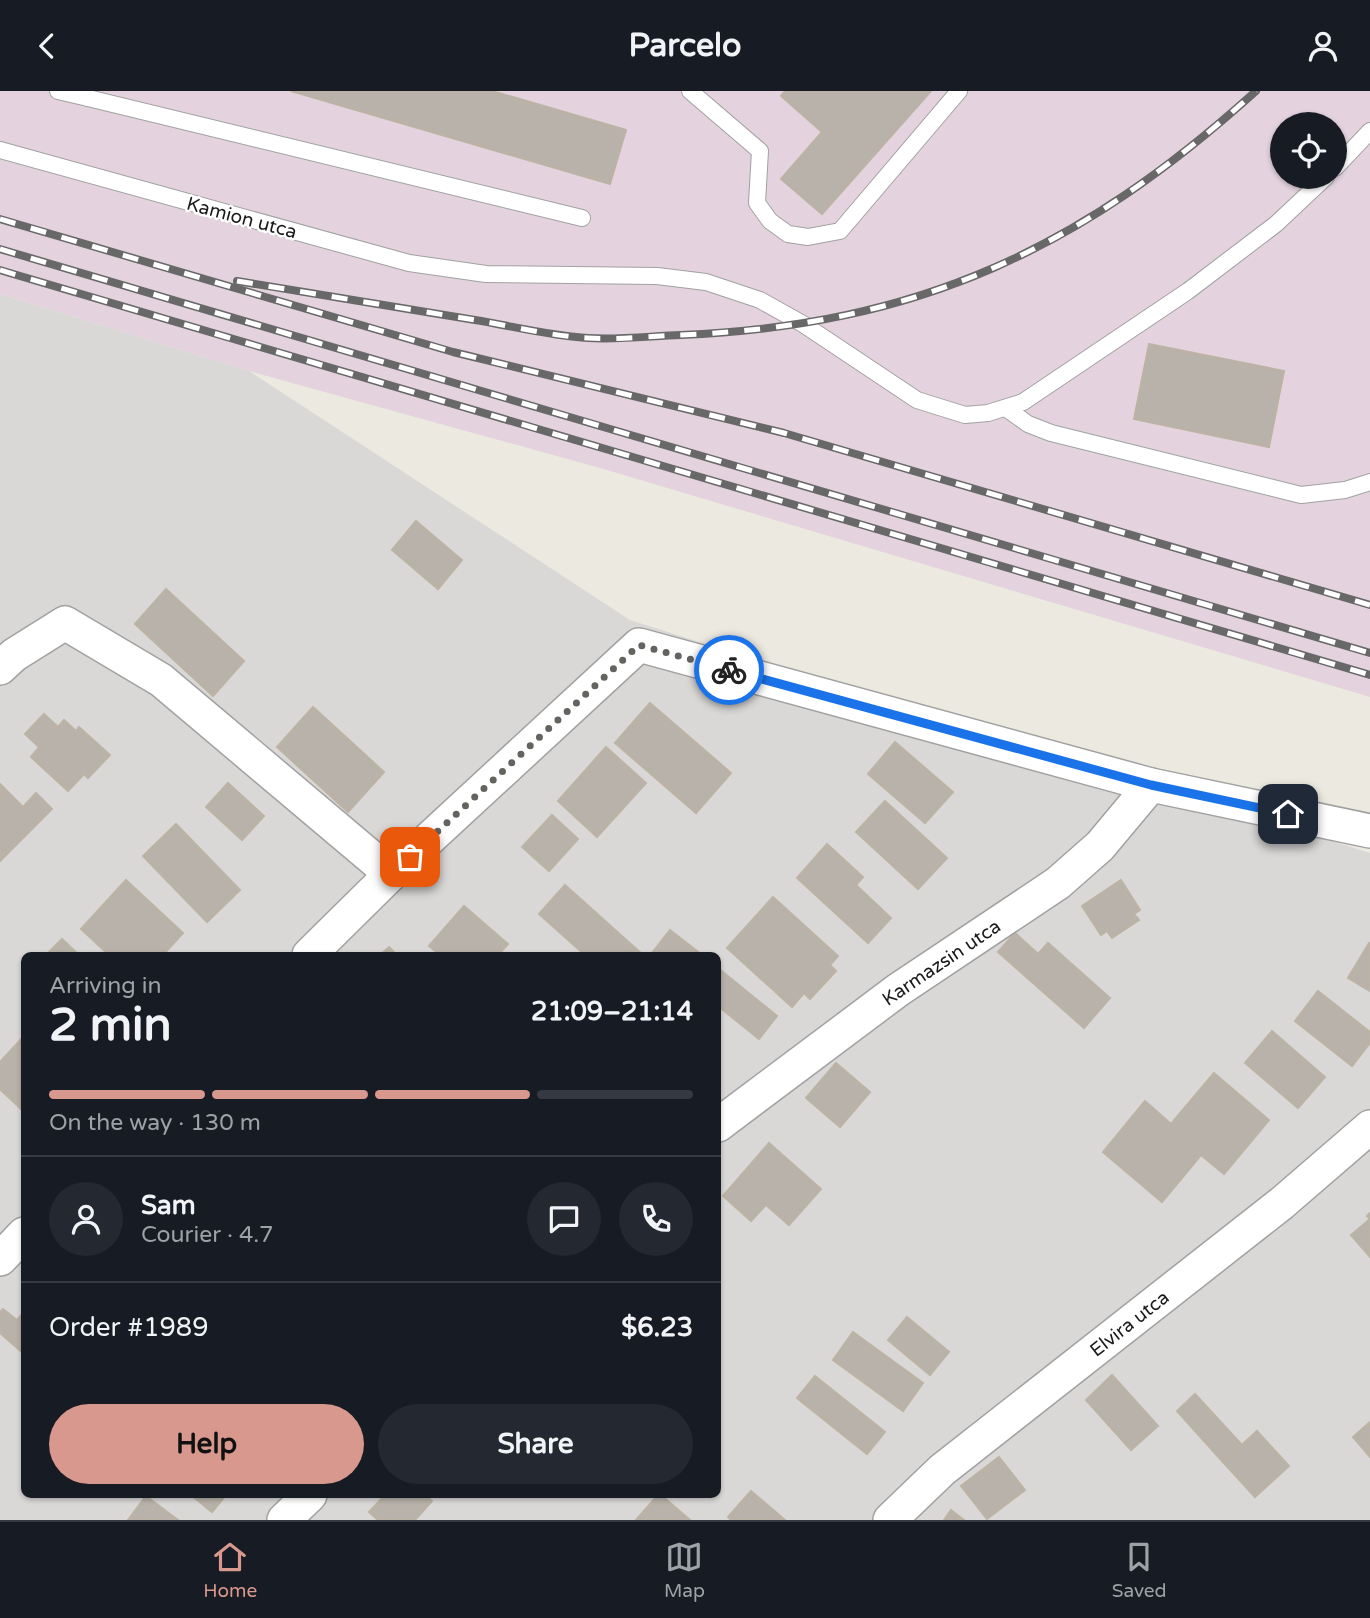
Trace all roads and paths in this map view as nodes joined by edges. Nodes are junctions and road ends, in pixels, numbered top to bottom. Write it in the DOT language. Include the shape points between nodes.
graph roads {
  1 [pos="58,91"];
  2 [pos="690,91"];
  3 [pos="959,91"];
  4 [pos="85,94"];
  5 [pos="1370,131"];
  6 [pos="0,150"];
  7 [pos="1347,155"];
  8 [pos="1313,189"];
  9 [pos="582,218"];
  10 [pos="1007,409"];
  11 [pos="1370,482"];
  12 [pos="0,668"];
  13 [pos="1151,785"];
  14 [pos="1370,831"];
  15 [pos="391,874"];
  16 [pos="312,952"];
  17 [pos="721,1123"];
  18 [pos="1370,1126"];
  19 [pos="21,1237"];
  20 [pos="0,1259"];
  21 [pos="307,1498"];
  22 [pos="284,1520"];
  23 [pos="890,1520"];
  1 -- 4 [label="lane"];
  2 -- 3 [label="lane" via="761,151 757,203 769,221 788,234 808,237 840,231"];
  4 -- 9 [label="lane"];
  5 -- 7 [label="lane"];
  6 -- 10 [label="lane, Kamion utca" via="409,263 486,274 657,276 706,282 761,300 917,400 965,415"];
  8 -- 10 [label="lane" via="1276,224 1188,291"];
  10 -- 11 [label="lane" via="1051,433 1301,495"];
  12 -- 15 [label="street" via="65,623 161,680"];
  13 -- 14 [label="street"];
  13 -- 15 [label="street" via="639,645"];
  13 -- 17 [label="street, Karmazsin utca" via="1100,846 1058,883 898,990"];
  15 -- 16 [label="street"];
  18 -- 23 [label="street, Elvira utca" via="1282,1203 942,1470"];
  19 -- 20 [label="street"];
  21 -- 22 [label="street"];
}
